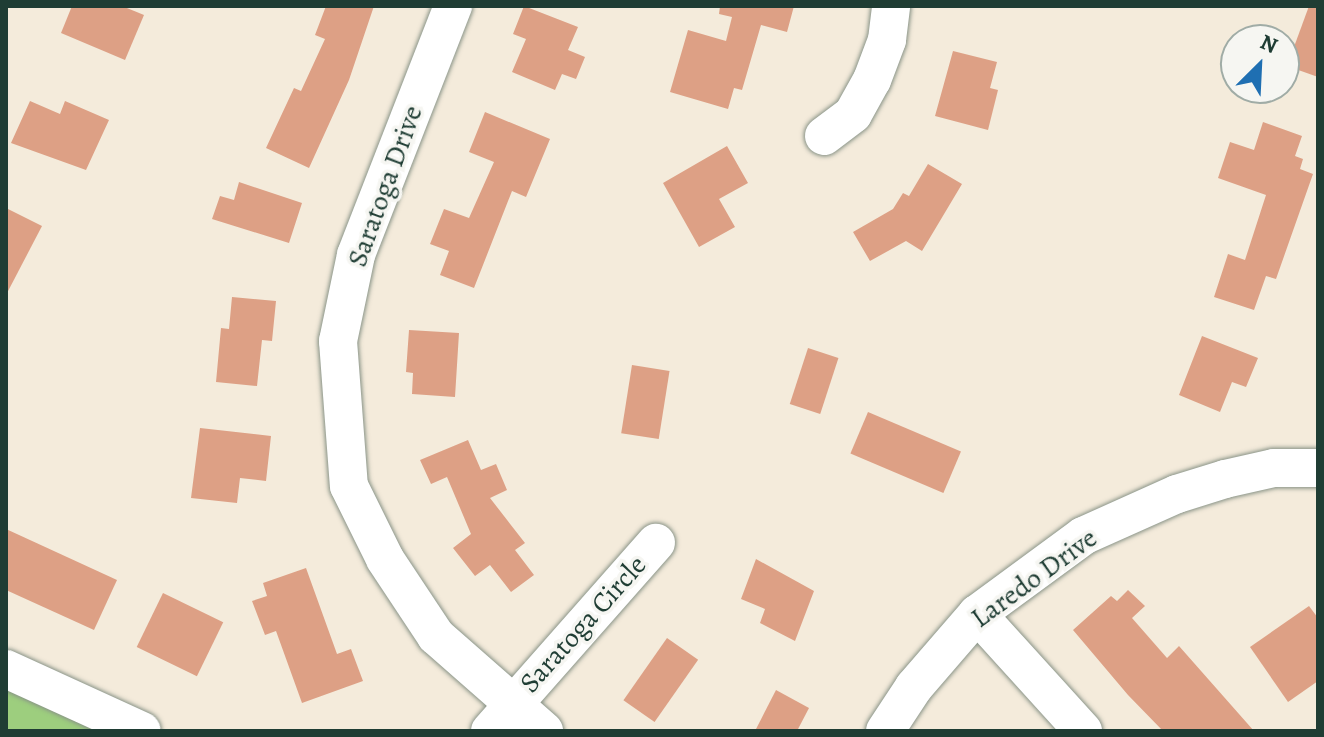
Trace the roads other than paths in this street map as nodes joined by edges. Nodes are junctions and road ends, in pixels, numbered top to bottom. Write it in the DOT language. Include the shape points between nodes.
graph roads {
  1 [pos="453,6"];
  2 [pos="891,6"];
  3 [pos="824,136"];
  4 [pos="1318,468"];
  5 [pos="656,543"];
  6 [pos="977,614"];
  7 [pos="6,669"];
  8 [pos="500,718"];
  9 [pos="142,731"];
  10 [pos="544,731"];
  11 [pos="885,731"];
  12 [pos="1083,731"];
  1 -- 8 [label="street, Saratoga Drive" via="356,255 338,341 341,418 349,486 385,559"];
  2 -- 3 [label="street" via="887,40 872,80 853,114"];
  4 -- 6 [label="street, Laredo Drive" via="1274,468 1177,494 1083,536"];
  5 -- 8 [label="street, Saratoga Circle"];
  6 -- 11 [label="street, Laredo Drive" via="914,687"];
  6 -- 12 [label="street"];
  7 -- 9 [label="street"];
  8 -- 10 [label="street, Saratoga Drive"];
}
